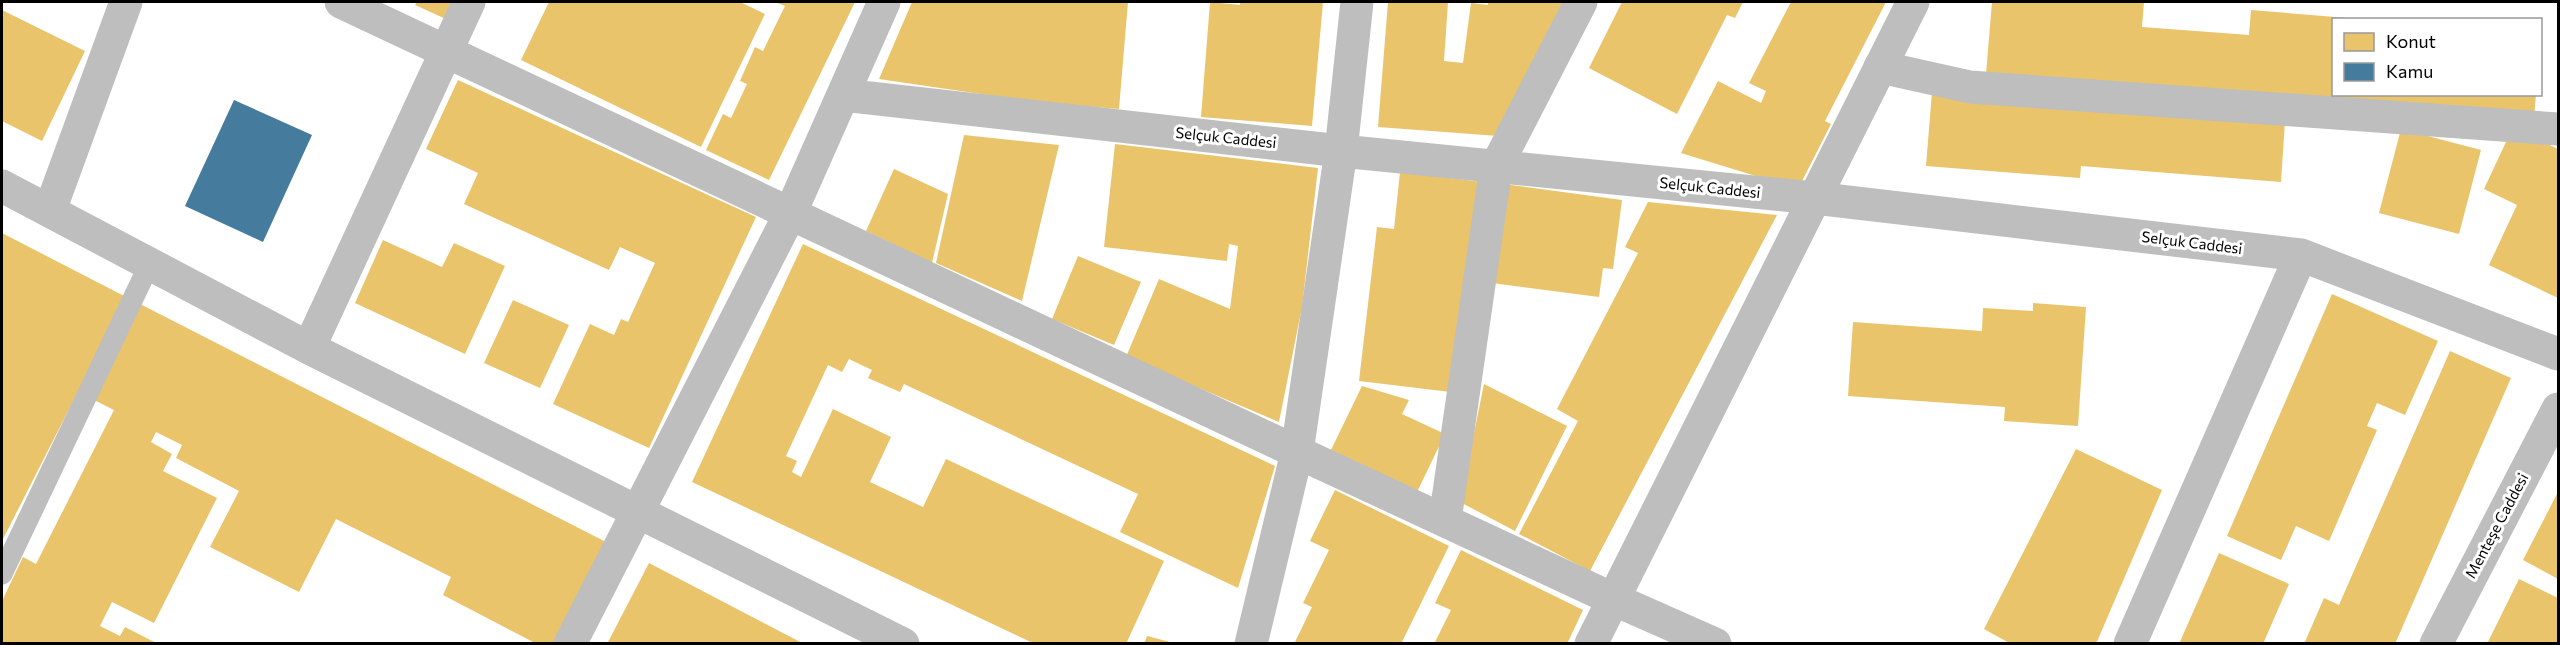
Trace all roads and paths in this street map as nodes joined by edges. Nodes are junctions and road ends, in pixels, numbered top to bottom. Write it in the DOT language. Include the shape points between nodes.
graph roads {
  1 [pos="126,2"];
  2 [pos="341,2"];
  3 [pos="469,2"];
  4 [pos="885,2"];
  5 [pos="1357,2"];
  6 [pos="1581,2"];
  7 [pos="1913,2"];
  8 [pos="447,51"];
  9 [pos="1880,67"];
  10 [pos="843,95"];
  11 [pos="2559,129"];
  12 [pos="1341,151"];
  13 [pos="1496,167"];
  14 [pos="2,186"];
  15 [pos="1814,198"];
  16 [pos="50,210"];
  17 [pos="790,214"];
  18 [pos="2301,255"];
  19 [pos="150,263"];
  20 [pos="309,348"];
  21 [pos="2559,354"];
  22 [pos="2559,409"];
  23 [pos="1297,452"];
  24 [pos="636,512"];
  25 [pos="1445,520"];
  26 [pos="2,574"];
  27 [pos="1613,599"];
  28 [pos="570,644"];
  29 [pos="903,644"];
  30 [pos="1251,644"];
  31 [pos="1591,644"];
  32 [pos="1714,644"];
  33 [pos="2130,644"];
  34 [pos="2436,644"];
  1 -- 16 [label="street"];
  2 -- 8 [label="street"];
  3 -- 8 [label="street"];
  4 -- 10 [label="street"];
  5 -- 12 [label="street"];
  6 -- 13 [label="street"];
  7 -- 9 [label="street"];
  8 -- 17 [label="street"];
  8 -- 20 [label="street"];
  9 -- 11 [label="street" via="1970,87"];
  9 -- 15 [label="street"];
  10 -- 12 [label="street, Selçuk Caddesi"];
  10 -- 17 [label="street"];
  12 -- 13 [label="street, Selçuk Caddesi"];
  12 -- 23 [label="street"];
  13 -- 15 [label="street, Selçuk Caddesi"];
  13 -- 25 [label="street"];
  14 -- 16 [label="street"];
  15 -- 18 [label="street, Selçuk Caddesi"];
  15 -- 27 [label="street"];
  16 -- 19 [label="street"];
  17 -- 23 [label="street"];
  17 -- 24 [label="street"];
  18 -- 21 [label="street, Selçuk Caddesi"];
  18 -- 33 [label="street"];
  19 -- 20 [label="street"];
  19 -- 26 [label="lane"];
  20 -- 24 [label="street"];
  22 -- 34 [label="street, Menteşe Caddesi"];
  23 -- 25 [label="street"];
  23 -- 30 [label="street"];
  24 -- 28 [label="street"];
  24 -- 29 [label="street"];
  25 -- 27 [label="street"];
  27 -- 31 [label="street"];
  27 -- 32 [label="street"];
}
